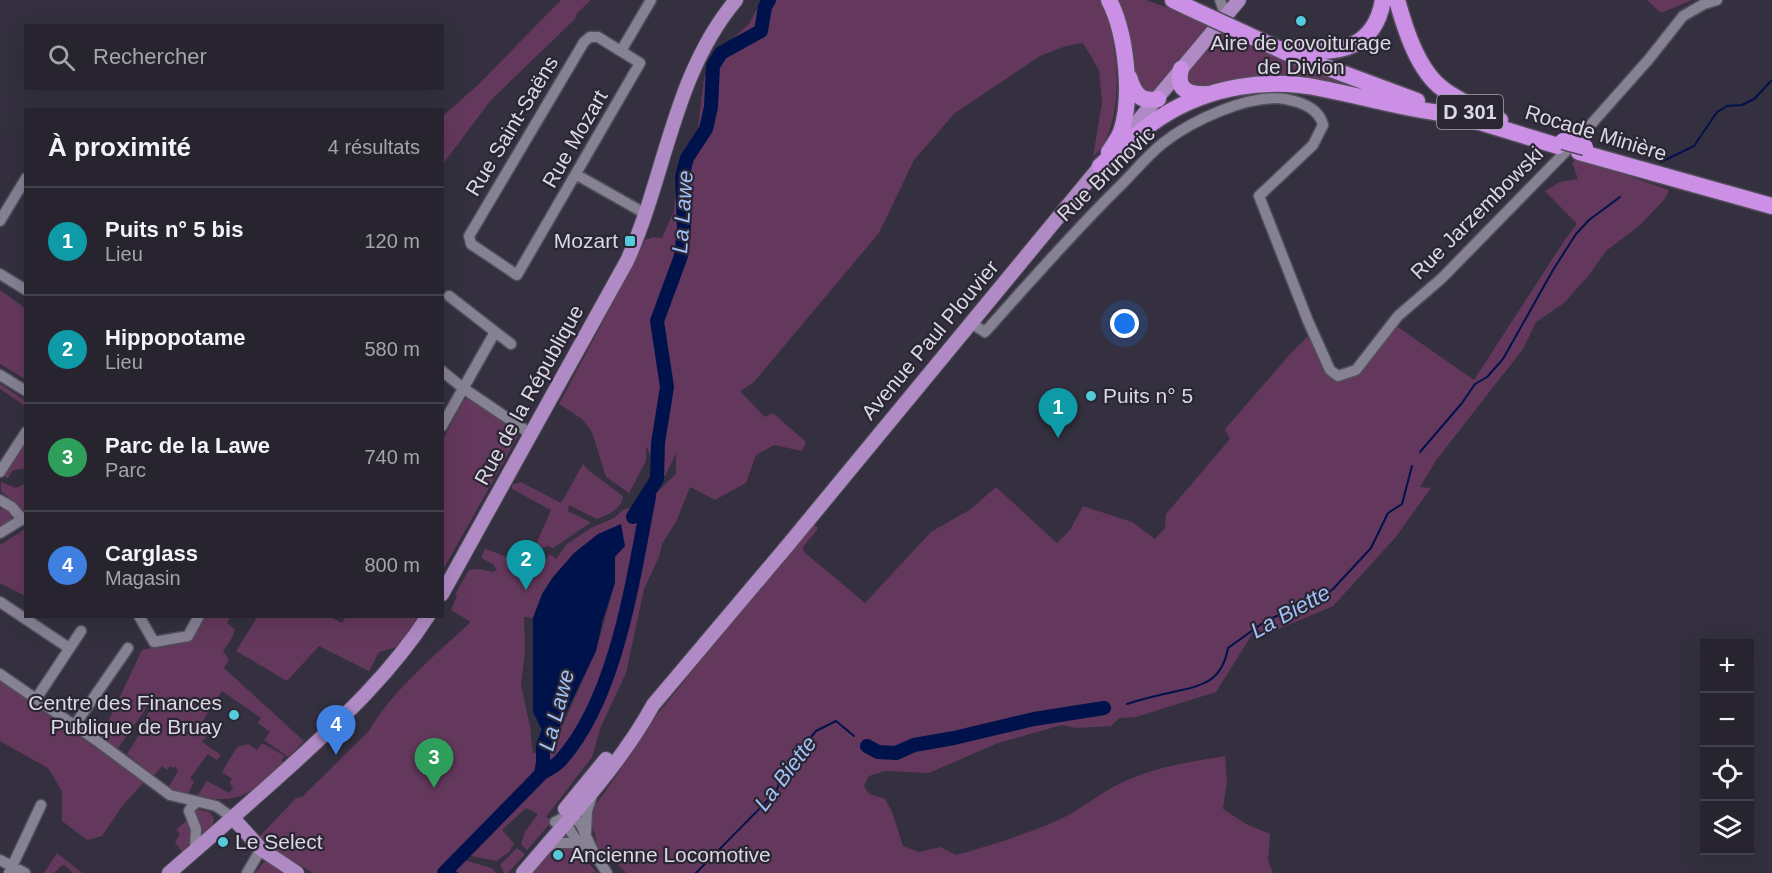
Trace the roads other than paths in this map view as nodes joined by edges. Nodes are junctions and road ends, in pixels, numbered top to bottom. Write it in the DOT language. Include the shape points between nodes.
graph roads {
  1 [pos="651,0"];
  2 [pos="736,0"];
  3 [pos="1110,0"];
  4 [pos="1173,0"];
  5 [pos="1220,0"];
  6 [pos="1239,0"];
  7 [pos="1383,0"];
  8 [pos="1397,0"];
  9 [pos="1717,0"];
  10 [pos="1226,16"];
  11 [pos="1244,33"];
  12 [pos="598,37"];
  13 [pos="621,51"];
  14 [pos="1125,68"];
  15 [pos="1181,69"];
  16 [pos="1376,85"];
  17 [pos="1208,94"];
  18 [pos="1158,99"];
  19 [pos="1458,116"];
  20 [pos="1515,127"];
  21 [pos="1561,143"];
  22 [pos="1100,166"];
  23 [pos="577,175"];
  24 [pos="24,181"];
  25 [pos="1772,206"];
  26 [pos="646,214"];
  27 [pos="0,221"];
  28 [pos="0,274"];
  29 [pos="517,275"];
  30 [pos="24,289"];
  31 [pos="449,296"];
  32 [pos="971,323"];
  33 [pos="495,332"];
  34 [pos="511,344"];
  35 [pos="444,373"];
  36 [pos="0,375"];
  37 [pos="1338,376"];
  38 [pos="463,388"];
  39 [pos="24,390"];
  40 [pos="444,422"];
  41 [pos="531,434"];
  42 [pos="24,435"];
  43 [pos="0,472"];
  44 [pos="0,500"];
  45 [pos="24,518"];
  46 [pos="0,533"];
  47 [pos="444,590"];
  48 [pos="0,602"];
  49 [pos="140,618"];
  50 [pos="198,618"];
  51 [pos="427,618"];
  52 [pos="81,631"];
  53 [pos="69,648"];
  54 [pos="128,648"];
  55 [pos="0,674"];
  56 [pos="36,699"];
  57 [pos="652,705"];
  58 [pos="74,726"];
  59 [pos="600,782"];
  60 [pos="170,795"];
  61 [pos="197,802"];
  62 [pos="41,805"];
  63 [pos="233,818"];
  64 [pos="565,819"];
  65 [pos="192,820"];
  66 [pos="584,839"];
  67 [pos="544,848"];
  68 [pos="261,849"];
  69 [pos="195,850"];
  70 [pos="0,860"];
  71 [pos="11,869"];
  72 [pos="24,873"];
  73 [pos="169,873"];
  74 [pos="246,873"];
  75 [pos="297,873"];
  76 [pos="513,873"];
  77 [pos="523,873"];
  78 [pos="607,873"];
  1 -- 13 [label="street"];
  2 -- 26 [label="main road, Rue de la République" via="694,65"];
  3 -- 14 [label="highway" via="1121,34"];
  4 -- 11 [label="highway, Rocade Minière / D 301, bridge"];
  5 -- 10 [label="street"];
  6 -- 10 [label="main road, Avenue Paul Plouvier"];
  7 -- 11 [label="highway" via="1377,20 1364,38 1340,50 1304,49"];
  8 -- 20 [label="highway" via="1416,54 1441,88"];
  9 -- 37 [label="street, Rue Jarzembowski" via="1683,16 1546,173 1442,278 1398,316 1356,370"];
  10 -- 15 [label="main road, Avenue Paul Plouvier"];
  11 -- 16 [label="highway, Rocade Minière / D 301"];
  12 -- 13 [label="street, Rue Mozart"];
  12 -- 29 [label="street, Rue Saint-Saëns" via="584,42 470,233 471,244"];
  13 -- 23 [label="street, Rue Mozart" via="640,63"];
  14 -- 18 [label="highway" via="1136,94 1146,101"];
  14 -- 22 [label="highway" via="1121,132"];
  15 -- 17 [label="highway" via="1182,87 1194,94"];
  15 -- 18 [label="main road, Avenue Paul Plouvier"];
  16 -- 19 [label="highway, Rocade Minière / D 301"];
  16 -- 20 [label="highway, Rocade Minière / D 301"];
  17 -- 19 [label="highway" via="1246,85 1293,84"];
  17 -- 22 [label="highway" via="1160,117"];
  18 -- 22 [label="main road, Avenue Paul Plouvier"];
  19 -- 21 [label="highway, Rocade Minière / D 301"];
  20 -- 21 [label="highway, Rocade Minière / D 301"];
  21 -- 25 [label="highway, Rocade Minière / D 301, bridge" via="1680,175"];
  22 -- 32 [label="main road, Avenue Paul Plouvier"];
  23 -- 26 [label="street"];
  23 -- 29 [label="street, Rue Mozart"];
  24 -- 27 [label="street"];
  26 -- 41 [label="main road, Rue de la République" via="627,261"];
  28 -- 30 [label="street"];
  31 -- 33 [label="street"];
  32 -- 37 [label="street, Rue Brunovic" via="985,332 1071,234 1164,142 1240,103 1272,97 1314,109 1323,125 1313,145 1259,196 1308,321 1330,370"];
  32 -- 57 [label="main road, Avenue Paul Plouvier"];
  33 -- 34 [label="street"];
  33 -- 38 [label="street"];
  35 -- 38 [label="street"];
  36 -- 39 [label="street"];
  38 -- 40 [label="street"];
  38 -- 41 [label="street"];
  41 -- 47 [label="main road, Rue de la République"];
  42 -- 43 [label="street"];
  44 -- 45 [label="street"];
  45 -- 46 [label="street"];
  48 -- 53 [label="street"];
  49 -- 50 [label="street" via="154,642 188,636"];
  51 -- 63 [label="main road" via="396,661 351,710"];
  52 -- 53 [label="street"];
  53 -- 56 [label="street"];
  54 -- 58 [label="street"];
  55 -- 56 [label="street"];
  56 -- 58 [label="street"];
  57 -- 59 [label="main road, Avenue Paul Plouvier"];
  57 -- 64 [label="main road, Avenue Paul Plouvier" via="600,765"];
  58 -- 60 [label="street"];
  59 -- 64 [label="main road, Avenue Paul Plouvier"];
  59 -- 66 [label="street" via="588,804"];
  60 -- 61 [label="street"];
  60 -- 65 [label="street"];
  61 -- 63 [label="street" via="216,806"];
  61 -- 65 [label="street" via="189,809"];
  62 -- 71 [label="street"];
  63 -- 68 [label="main road"];
  63 -- 69 [label="main road"];
  64 -- 66 [label="street" via="569,831"];
  64 -- 67 [label="main road, Avenue Paul Plouvier"];
  64 -- 76 [label="main road, Avenue Paul Plouvier"];
  65 -- 69 [label="street" via="197,838"];
  66 -- 67 [label="street"];
  66 -- 78 [label="street"];
  67 -- 77 [label="main road, Avenue Paul Plouvier"];
  68 -- 74 [label="street"];
  68 -- 75 [label="main road"];
  69 -- 73 [label="main road"];
  70 -- 71 [label="street"];
  71 -- 72 [label="street"];
}
